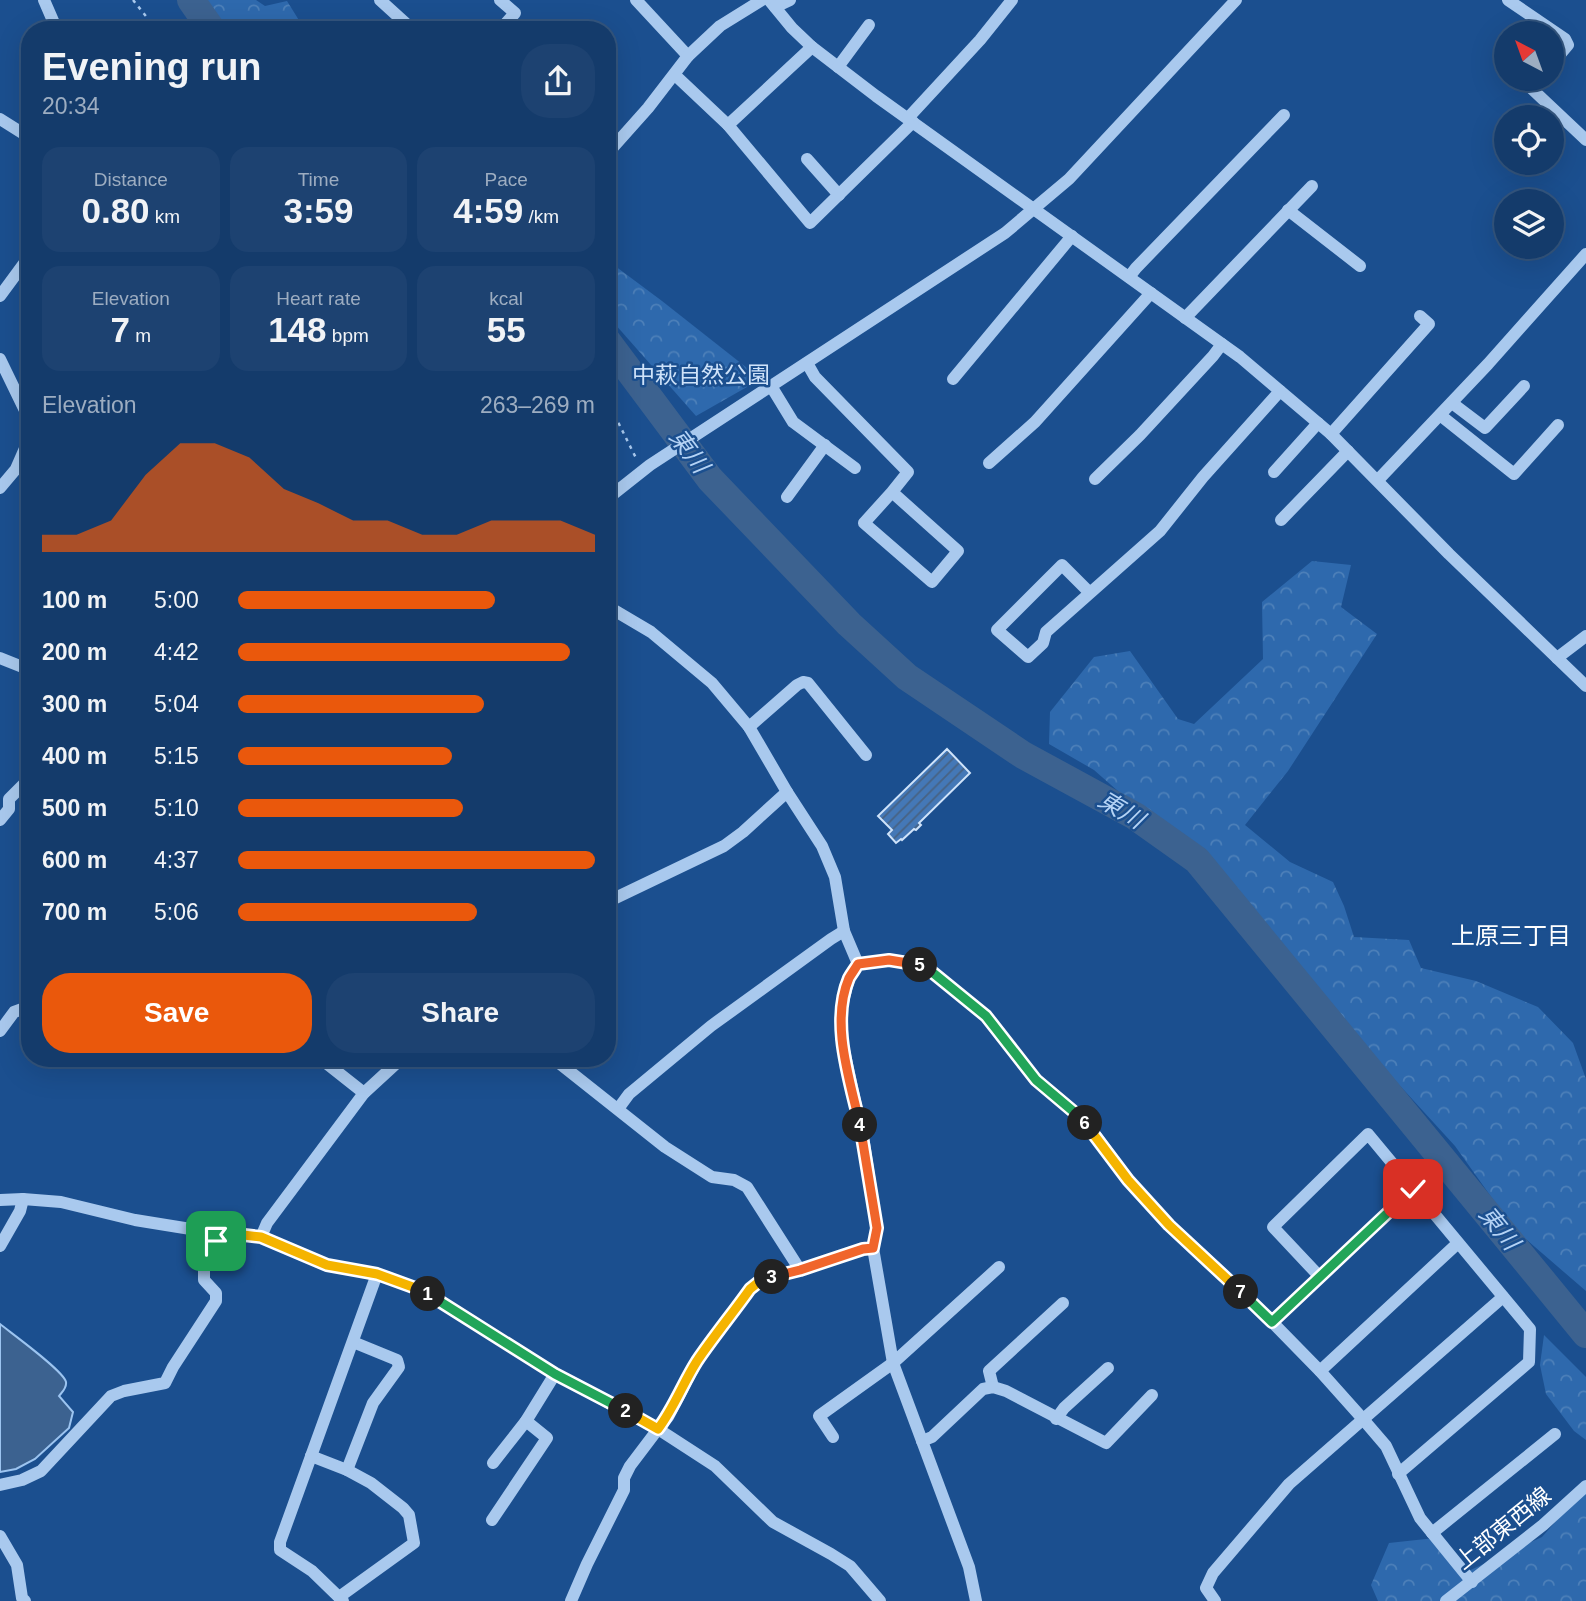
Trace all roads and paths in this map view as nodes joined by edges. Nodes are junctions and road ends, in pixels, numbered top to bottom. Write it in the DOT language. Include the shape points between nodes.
graph roads {
  1 [pos="44,0"];
  2 [pos="133,0"];
  3 [pos="380,0"];
  4 [pos="500,0"];
  5 [pos="636,0"];
  6 [pos="762,0"];
  7 [pos="790,0"];
  8 [pos="1012,0"];
  9 [pos="1236,0"];
  10 [pos="1508,0"];
  11 [pos="772,4"];
  12 [pos="53,21"];
  13 [pos="150,21"];
  14 [pos="402,21"];
  15 [pos="508,21"];
  16 [pos="1538,21"];
  17 [pos="870,25"];
  18 [pos="812,47"];
  19 [pos="688,55"];
  20 [pos="838,67"];
  21 [pos="675,75"];
  22 [pos="1534,91"];
  23 [pos="1284,115"];
  24 [pos="0,119"];
  25 [pos="911,120"];
  26 [pos="728,125"];
  27 [pos="21,132"];
  28 [pos="1586,140"];
  29 [pos="616,144"];
  30 [pos="807,159"];
  31 [pos="1312,186"];
  32 [pos="839,195"];
  33 [pos="1035,209"];
  34 [pos="1288,210"];
  35 [pos="1072,236"];
  36 [pos="1586,254"];
  37 [pos="1360,266"];
  38 [pos="21,268"];
  39 [pos="1129,277"];
  40 [pos="1151,293"];
  41 [pos="0,296"];
  42 [pos="1420,316"];
  43 [pos="1185,317"];
  44 [pos="1222,344"];
  45 [pos="0,359"];
  46 [pos="807,363"];
  47 [pos="953,379"];
  48 [pos="771,386"];
  49 [pos="1524,386"];
  50 [pos="1280,391"];
  51 [pos="21,402"];
  52 [pos="1451,403"];
  53 [pos="1440,415"];
  54 [pos="616,416"];
  55 [pos="1318,423"];
  56 [pos="1558,425"];
  57 [pos="1331,434"];
  58 [pos="825,445"];
  59 [pos="1348,451"];
  60 [pos="21,457"];
  61 [pos="989,463"];
  62 [pos="855,467"];
  63 [pos="646,468"];
  64 [pos="1274,472"];
  65 [pos="1094,479"];
  66 [pos="1378,480"];
  67 [pos="0,488"];
  68 [pos="616,492"];
  69 [pos="892,492"];
  70 [pos="788,497"];
  71 [pos="1281,520"];
  72 [pos="1090,593"];
  73 [pos="616,611"];
  74 [pos="1586,636"];
  75 [pos="0,658"];
  76 [pos="1557,658"];
  77 [pos="21,666"];
  78 [pos="1586,686"];
  79 [pos="749,727"];
  80 [pos="866,755"];
  81 [pos="21,787"];
  82 [pos="787,792"];
  83 [pos="0,820"];
  84 [pos="616,898"];
  85 [pos="844,931"];
  86 [pos="858,964"];
  87 [pos="21,1010"];
  88 [pos="0,1031"];
  89 [pos="331,1067"];
  90 [pos="392,1067"];
  91 [pos="564,1067"];
  92 [pos="364,1093"];
  93 [pos="618,1109"];
  94 [pos="1413,1189"];
  95 [pos="23,1199"];
  96 [pos="0,1200"];
  97 [pos="218,1232"];
  98 [pos="261,1237"];
  99 [pos="1458,1243"];
  100 [pos="0,1246"];
  101 [pos="873,1248"];
  102 [pos="999,1267"];
  103 [pos="800,1270"];
  104 [pos="377,1274"];
  105 [pos="1320,1277"];
  106 [pos="1503,1297"];
  107 [pos="1063,1303"];
  108 [pos="1272,1322"];
  109 [pos="353,1342"];
  110 [pos="893,1363"];
  111 [pos="1108,1368"];
  112 [pos="1320,1371"];
  113 [pos="555,1374"];
  114 [pos="993,1387"];
  115 [pos="1152,1395"];
  116 [pos="1362,1418"];
  117 [pos="1056,1419"];
  118 [pos="526,1421"];
  119 [pos="658,1429"];
  120 [pos="1555,1434"];
  121 [pos="833,1437"];
  122 [pos="922,1441"];
  123 [pos="311,1456"];
  124 [pos="493,1463"];
  125 [pos="347,1470"];
  126 [pos="1398,1475"];
  127 [pos="0,1485"];
  128 [pos="1586,1486"];
  129 [pos="492,1520"];
  130 [pos="1432,1533"];
  131 [pos="0,1536"];
  132 [pos="1472,1582"];
  133 [pos="341,1599"];
  134 [pos="25,1601"];
  135 [pos="571,1601"];
  136 [pos="880,1601"];
  137 [pos="976,1601"];
  138 [pos="1216,1601"];
  139 [pos="1446,1601"];
  1 -- 12 [label="street"];
  2 -- 13 [label="path"];
  3 -- 14 [label="street"];
  4 -- 15 [label="street" via="515,13"];
  5 -- 19 [label="street"];
  6 -- 19 [label="street" via="720,26"];
  7 -- 11 [label="street"];
  8 -- 25 [label="street"];
  9 -- 33 [label="street" via="1069,179"];
  10 -- 16 [label="street"];
  11 -- 18 [label="street"];
  17 -- 20 [label="street"];
  18 -- 20 [label="street"];
  18 -- 26 [label="street"];
  19 -- 21 [label="street"];
  20 -- 25 [label="street"];
  21 -- 26 [label="street"];
  21 -- 29 [label="street"];
  22 -- 28 [label="street"];
  23 -- 39 [label="street"];
  24 -- 27 [label="street"];
  25 -- 32 [label="street"];
  25 -- 33 [label="street"];
  26 -- 32 [label="street" via="810,223"];
  30 -- 32 [label="street"];
  31 -- 34 [label="street"];
  33 -- 35 [label="street"];
  33 -- 46 [label="street"];
  34 -- 37 [label="street"];
  34 -- 43 [label="street"];
  35 -- 39 [label="street"];
  35 -- 47 [label="street"];
  36 -- 52 [label="street"];
  38 -- 41 [label="street"];
  39 -- 40 [label="street"];
  40 -- 43 [label="street"];
  40 -- 61 [label="street" via="1035,422"];
  42 -- 57 [label="street" via="1429,324"];
  43 -- 44 [label="street"];
  44 -- 50 [label="street"];
  44 -- 65 [label="street"];
  45 -- 51 [label="street"];
  46 -- 48 [label="street"];
  46 -- 69 [label="street" via="908,472"];
  48 -- 58 [label="street" via="793,422"];
  48 -- 63 [label="street"];
  49 -- 52 [label="street" via="1485,428"];
  50 -- 55 [label="street"];
  50 -- 72 [label="street" via="1160,531"];
  52 -- 53 [label="street"];
  53 -- 56 [label="street" via="1514,474"];
  53 -- 66 [label="street"];
  54 -- 63 [label="path"];
  55 -- 57 [label="street"];
  55 -- 64 [label="street"];
  57 -- 59 [label="street"];
  58 -- 62 [label="street"];
  58 -- 70 [label="street"];
  59 -- 66 [label="street"];
  59 -- 71 [label="street"];
  60 -- 67 [label="street"];
  63 -- 68 [label="street"];
  66 -- 76 [label="street"];
  69 -- 69 [label="street" via="864,523 932,582 958,551"];
  72 -- 72 [label="street" via="1062,565 997,630 1028,657 1046,632"];
  73 -- 79 [label="street" via="651,632 712,683"];
  74 -- 76 [label="street"];
  75 -- 77 [label="street"];
  76 -- 78 [label="street"];
  79 -- 80 [label="street" via="797,685 808,683"];
  79 -- 82 [label="street"];
  81 -- 83 [label="street" via="9,799 9,809"];
  82 -- 84 [label="street" via="724,846"];
  82 -- 85 [label="street" via="822,846 835,877"];
  85 -- 86 [label="street"];
  85 -- 93 [label="street" via="711,1026 629,1094"];
  86 -- 101 [label="street" via="842,1006 841,1036 866,1155 877,1228"];
  86 -- 108 [label="street" via="889,960 919,964 986,1016 1036,1080 1090,1128 1169,1225"];
  87 -- 88 [label="street" via="14,1012"];
  89 -- 92 [label="street"];
  90 -- 92 [label="street"];
  91 -- 93 [label="street"];
  92 -- 98 [label="street"];
  93 -- 103 [label="street" via="712,1177 747,1187"];
  94 -- 99 [label="street"];
  94 -- 105 [label="street"];
  94 -- 105 [label="street" via="1368,1134 1273,1227"];
  95 -- 96 [label="street"];
  95 -- 97 [label="street"];
  95 -- 100 [label="street"];
  97 -- 98 [label="street"];
  97 -- 127 [label="street" via="204,1268 204,1280 216,1293 216,1301 165,1383 111,1396 41,1471"];
  98 -- 104 [label="street" via="327,1265"];
  99 -- 106 [label="street"];
  99 -- 112 [label="street"];
  101 -- 103 [label="street"];
  101 -- 110 [label="street"];
  102 -- 110 [label="street"];
  103 -- 119 [label="street" via="760,1281 750,1289 697,1361"];
  104 -- 109 [label="street"];
  104 -- 113 [label="street" via="421,1290"];
  105 -- 108 [label="street"];
  106 -- 116 [label="street"];
  106 -- 126 [label="street" via="1530,1329 1529,1362"];
  107 -- 114 [label="street" via="989,1371"];
  108 -- 112 [label="street"];
  109 -- 123 [label="street"];
  109 -- 125 [label="street" via="397,1360 399,1367 373,1403"];
  110 -- 121 [label="street" via="818,1416"];
  110 -- 122 [label="street"];
  111 -- 117 [label="street"];
  112 -- 116 [label="street"];
  113 -- 118 [label="street"];
  113 -- 119 [label="street"];
  114 -- 117 [label="street"];
  114 -- 122 [label="street" via="983,1389"];
  115 -- 117 [label="street" via="1106,1443"];
  116 -- 126 [label="street" via="1385,1446"];
  116 -- 138 [label="street" via="1289,1484 1213,1573 1206,1588"];
  118 -- 124 [label="street"];
  118 -- 129 [label="street" via="547,1438"];
  119 -- 135 [label="street" via="630,1466 624,1490"];
  119 -- 136 [label="street" via="715,1465 773,1522 850,1566"];
  120 -- 130 [label="street"];
  122 -- 137 [label="street" via="969,1567"];
  123 -- 125 [label="street"];
  123 -- 133 [label="street" via="280,1550 312,1571"];
  125 -- 133 [label="street" via="403,1507 414,1544"];
  126 -- 130 [label="street"];
  128 -- 132 [label="street, 上部東西線"];
  130 -- 132 [label="street"];
  131 -- 134 [label="street" via="17,1565"];
  132 -- 139 [label="street, 上部東西線"];
}
